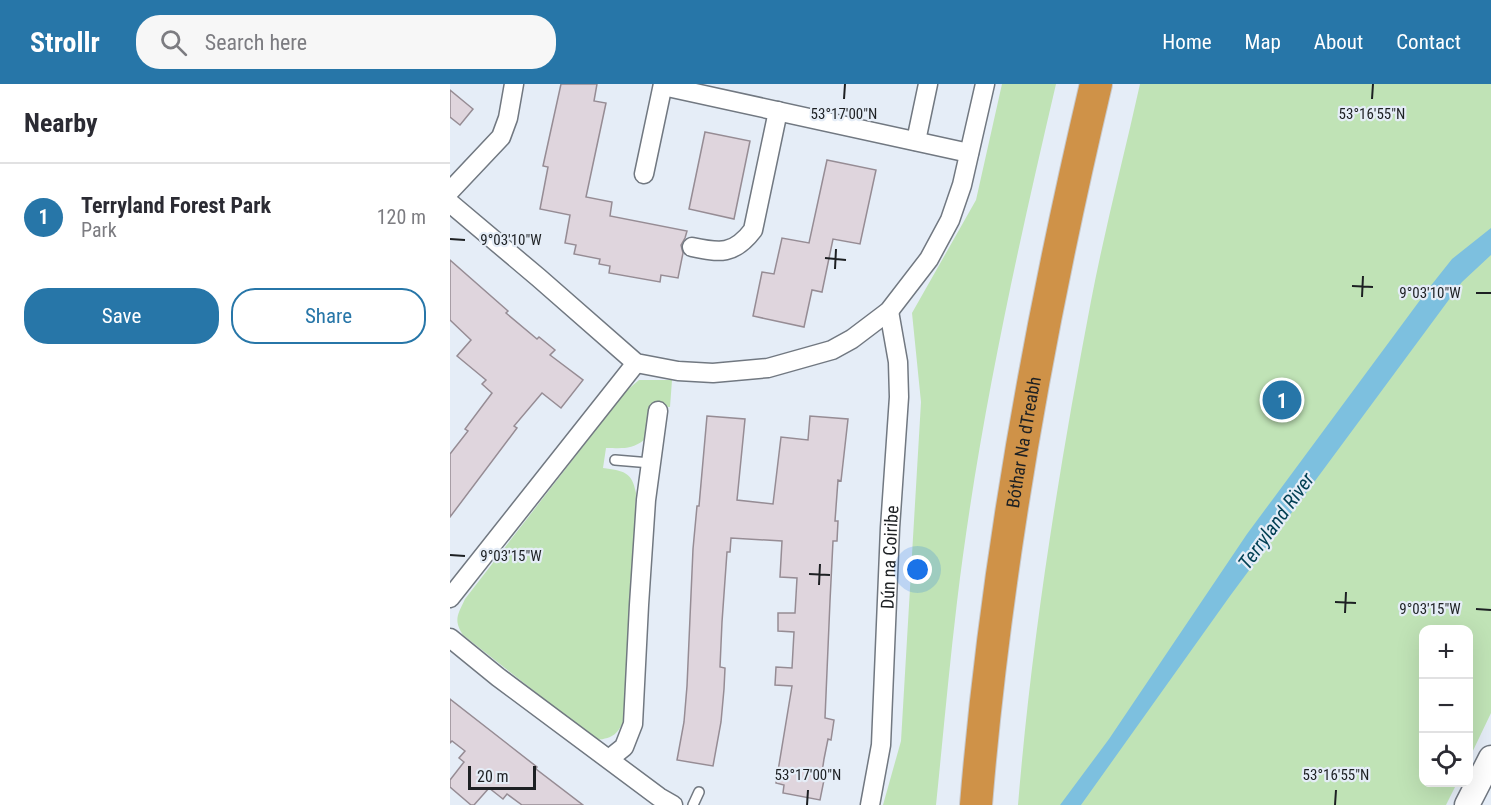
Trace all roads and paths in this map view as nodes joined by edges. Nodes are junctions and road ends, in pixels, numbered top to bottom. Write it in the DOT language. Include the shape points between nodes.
graph roads {
  1 [pos="514,84"];
  2 [pos="928,84"];
  3 [pos="985,84"];
  4 [pos="1096,84"];
  5 [pos="663,85"];
  6 [pos="778,111"];
  7 [pos="916,141"];
  8 [pos="969,153"];
  9 [pos="644,174"];
  10 [pos="450,191"];
  11 [pos="450,203"];
  12 [pos="692,247"];
  13 [pos="889,311"];
  14 [pos="636,363"];
  15 [pos="658,411"];
  16 [pos="615,460"];
  17 [pos="651,464"];
  18 [pos="450,597"];
  19 [pos="450,638"];
  20 [pos="1491,758"];
  21 [pos="609,759"];
  22 [pos="699,792"];
  23 [pos="673,805"];
  24 [pos="693,805"];
  25 [pos="870,805"];
  26 [pos="976,805"];
  27 [pos="1467,805"];
  1 -- 10 [label="street" via="501,137"];
  2 -- 7 [label="street"];
  3 -- 8 [label="street"];
  4 -- 26 [label="highway, Bóthar Na dTreabh" via="1027,414 1001,589"];
  5 -- 6 [label="street"];
  5 -- 9 [label="street"];
  6 -- 7 [label="street"];
  6 -- 12 [label="street" via="753,230 743,243 729,251"];
  7 -- 8 [label="street"];
  8 -- 13 [label="street" via="950,220 928,259"];
  11 -- 14 [label="street"];
  13 -- 14 [label="street" via="832,350 768,368 713,373"];
  13 -- 25 [label="street, Dún na Coiribe" via="898,362 899,397 881,746"];
  14 -- 18 [label="street"];
  15 -- 17 [label="street"];
  16 -- 17 [label="lane"];
  17 -- 21 [label="street" via="633,724 624,747"];
  19 -- 21 [label="street"];
  20 -- 27 [label="street"];
  21 -- 23 [label="street"];
  22 -- 24 [label="lane"];
}
